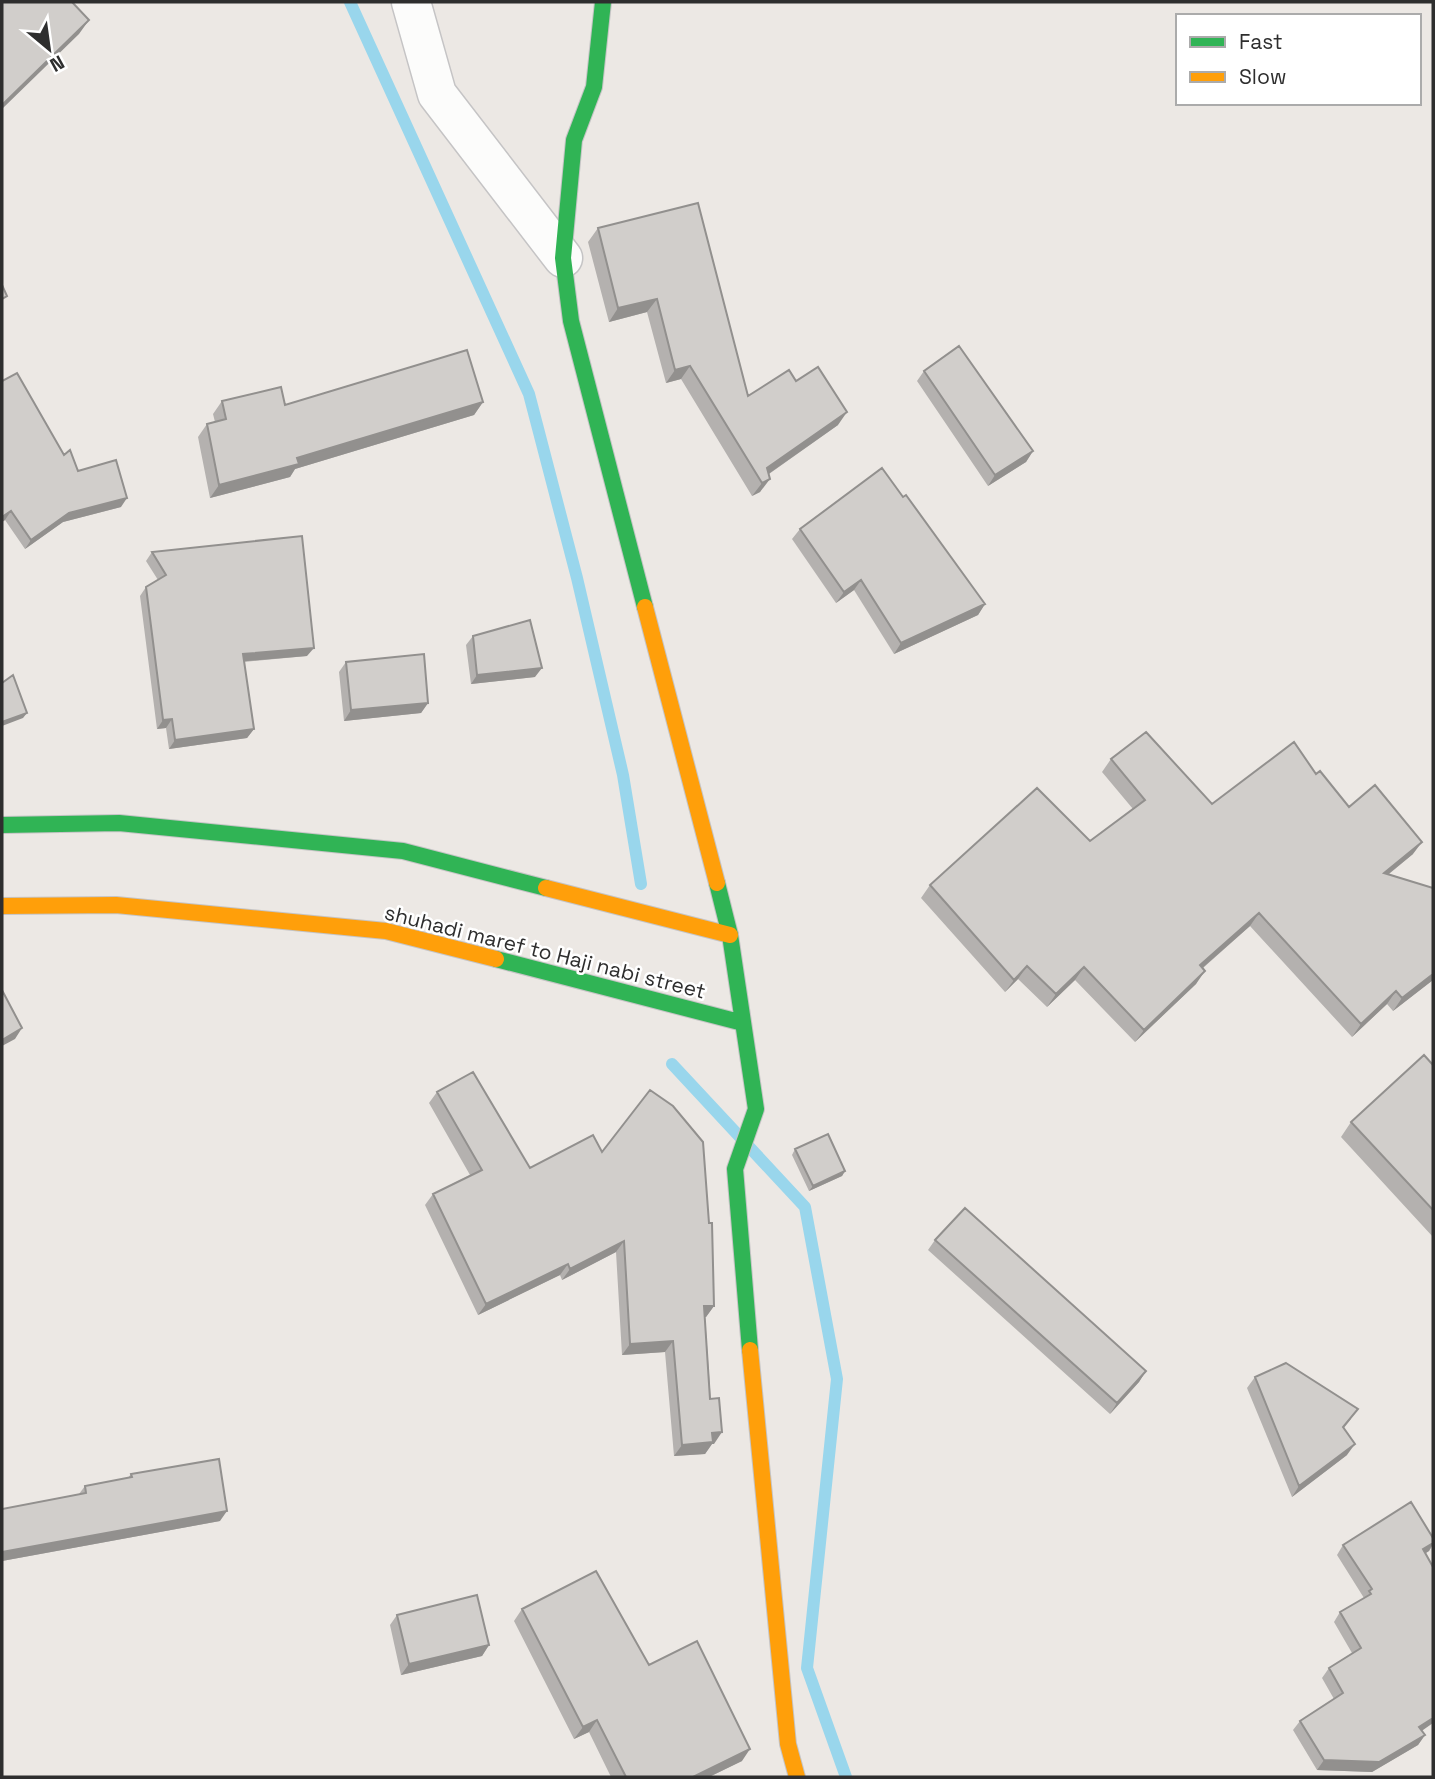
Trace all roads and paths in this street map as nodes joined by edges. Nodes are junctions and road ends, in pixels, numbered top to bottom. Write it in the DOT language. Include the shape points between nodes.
graph roads {
  1 [pos="411,2"];
  2 [pos="603,2"];
  3 [pos="562,258"];
  4 [pos="2,825"];
  5 [pos="2,906"];
  6 [pos="730,935"];
  7 [pos="743,1023"];
  8 [pos="797,1777"];
  1 -- 3 [label="street" via="437,94"];
  2 -- 3 [label="street" via="594,87 574,140"];
  3 -- 6 [label="street" via="570,321"];
  4 -- 6 [label="street" via="119,823 402,851"];
  5 -- 7 [label="street, shuhadi maref to Haji nabi street" via="116,905 386,931"];
  6 -- 7 [label="street"];
  7 -- 8 [label="street" via="756,1109 735,1169 742,1267 786,1730"];
}
